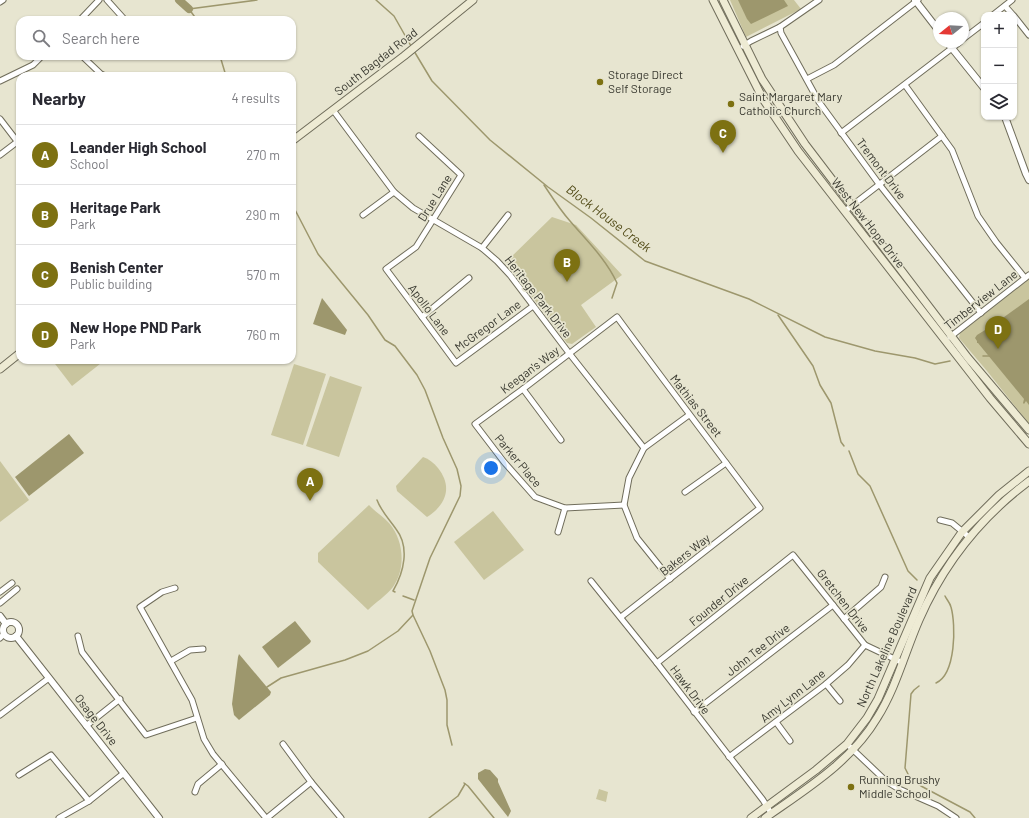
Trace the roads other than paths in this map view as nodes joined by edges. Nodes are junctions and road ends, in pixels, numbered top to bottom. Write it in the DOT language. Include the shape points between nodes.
graph roads {
  1 [pos="3,0"];
  2 [pos="99,0"];
  3 [pos="107,0"];
  4 [pos="473,0"];
  5 [pos="713,0"];
  6 [pos="722,0"];
  7 [pos="819,0"];
  8 [pos="1012,0"];
  9 [pos="916,1"];
  10 [pos="0,2"];
  11 [pos="1005,6"];
  12 [pos="998,12"];
  13 [pos="1010,12"];
  14 [pos="84,16"];
  15 [pos="121,16"];
  16 [pos="1017,21"];
  17 [pos="933,23"];
  18 [pos="981,24"];
  19 [pos="780,27"];
  20 [pos="969,34"];
  21 [pos="1029,35"];
  22 [pos="745,45"];
  23 [pos="952,48"];
  24 [pos="737,50"];
  25 [pos="38,60"];
  26 [pos="86,60"];
  27 [pos="18,72"];
  28 [pos="99,72"];
  29 [pos="16,73"];
  30 [pos="807,79"];
  31 [pos="0,80"];
  32 [pos="981,84"];
  33 [pos="904,85"];
  34 [pos="333,110"];
  35 [pos="0,119"];
  36 [pos="1006,120"];
  37 [pos="841,133"];
  38 [pos="419,136"];
  39 [pos="942,136"];
  40 [pos="296,138"];
  41 [pos="16,140"];
  42 [pos="16,146"];
  43 [pos="0,155"];
  44 [pos="1029,180"];
  45 [pos="880,184"];
  46 [pos="394,192"];
  47 [pos="851,206"];
  48 [pos="845,211"];
  49 [pos="363,215"];
  50 [pos="508,215"];
  51 [pos="433,220"];
  52 [pos="482,248"];
  53 [pos="386,269"];
  54 [pos="1027,276"];
  55 [pos="469,278"];
  56 [pos="533,306"];
  57 [pos="981,313"];
  58 [pos="422,317"];
  59 [pos="617,317"];
  60 [pos="952,336"];
  61 [pos="945,341"];
  62 [pos="569,353"];
  63 [pos="16,356"];
  64 [pos="456,363"];
  65 [pos="0,369"];
  66 [pos="971,374"];
  67 [pos="523,389"];
  68 [pos="1002,398"];
  69 [pos="689,415"];
  70 [pos="475,424"];
  71 [pos="1029,430"];
  72 [pos="561,440"];
  73 [pos="1029,444"];
  74 [pos="644,448"];
  75 [pos="726,463"];
  76 [pos="1029,471"];
  77 [pos="1029,481"];
  78 [pos="685,492"];
  79 [pos="624,505"];
  80 [pos="565,508"];
  81 [pos="760,508"];
  82 [pos="940,520"];
  83 [pos="558,532"];
  84 [pos="962,532"];
  85 [pos="969,537"];
  86 [pos="793,555"];
  87 [pos="885,577"];
  88 [pos="670,579"];
  89 [pos="591,580"];
  90 [pos="12,583"];
  91 [pos="175,588"];
  92 [pos="17,589"];
  93 [pos="0,592"];
  94 [pos="0,603"];
  95 [pos="833,604"];
  96 [pos="0,616"];
  97 [pos="621,617"];
  98 [pos="844,618"];
  99 [pos="6,624"];
  100 [pos="2,636"];
  101 [pos="16,636"];
  102 [pos="78,636"];
  103 [pos="865,645"];
  104 [pos="203,649"];
  105 [pos="894,659"];
  106 [pos="171,661"];
  107 [pos="903,663"];
  108 [pos="657,664"];
  109 [pos="49,678"];
  110 [pos="826,684"];
  111 [pos="120,699"];
  112 [pos="840,701"];
  113 [pos="694,712"];
  114 [pos="0,715"];
  115 [pos="197,718"];
  116 [pos="776,722"];
  117 [pos="86,726"];
  118 [pos="790,741"];
  119 [pos="282,744"];
  120 [pos="847,744"];
  121 [pos="853,750"];
  122 [pos="729,757"];
  123 [pos="222,764"];
  124 [pos="124,773"];
  125 [pos="19,775"];
  126 [pos="311,782"];
  127 [pos="195,792"];
  128 [pos="89,801"];
  129 [pos="767,806"];
  130 [pos="771,813"];
  131 [pos="58,818"];
  132 [pos="159,818"];
  133 [pos="266,818"];
  134 [pos="341,818"];
  135 [pos="751,818"];
  136 [pos="765,818"];
  137 [pos="956,818"];
  1 -- 10 [label="street"];
  2 -- 14 [label="street"];
  3 -- 15 [label="street"];
  4 -- 34 [label="main road, South Bagdad Road"];
  5 -- 24 [label="main road, West New Hope Drive"];
  6 -- 22 [label="main road, West New Hope Drive"];
  7 -- 19 [label="street"];
  8 -- 11 [label="street"];
  9 -- 17 [label="street"];
  9 -- 30 [label="street" via="834,65"];
  11 -- 12 [label="street"];
  11 -- 13 [label="street"];
  16 -- 21 [label="street"];
  18 -- 20 [label="street"];
  19 -- 22 [label="street"];
  19 -- 30 [label="street, Tremont Drive"];
  22 -- 24 [label="street"];
  22 -- 47 [label="main road, West New Hope Drive" via="771,94"];
  23 -- 32 [label="street"];
  23 -- 33 [label="street"];
  24 -- 48 [label="main road, West New Hope Drive" via="763,99 798,151"];
  25 -- 27 [label="street"];
  26 -- 28 [label="street"];
  29 -- 31 [label="street"];
  30 -- 37 [label="street, Tremont Drive" via="819,102"];
  33 -- 37 [label="street"];
  33 -- 39 [label="street"];
  34 -- 40 [label="main road, South Bagdad Road"];
  34 -- 46 [label="street, Heritage Park Drive"];
  35 -- 41 [label="street"];
  36 -- 44 [label="street"];
  37 -- 45 [label="street, Tremont Drive"];
  38 -- 51 [label="street, Drue Lane" via="461,175"];
  39 -- 45 [label="street"];
  39 -- 54 [label="street" via="952,150 978,216 996,242"];
  42 -- 43 [label="street"];
  45 -- 47 [label="street"];
  45 -- 57 [label="street, Tremont Drive"];
  46 -- 49 [label="street"];
  46 -- 51 [label="street, Heritage Park Drive"];
  47 -- 48 [label="street"];
  47 -- 60 [label="main road, West New Hope Drive"];
  48 -- 61 [label="main road, West New Hope Drive"];
  50 -- 52 [label="street"];
  51 -- 52 [label="street, Heritage Park Drive"];
  51 -- 53 [label="street, Drue Lane" via="416,247"];
  52 -- 56 [label="street, Heritage Park Drive" via="497,261"];
  53 -- 58 [label="street, Apollo Lane"];
  54 -- 57 [label="street, Timberview Lane"];
  55 -- 58 [label="street"];
  56 -- 62 [label="street, Heritage Park Drive"];
  56 -- 64 [label="street, McGregor Lane"];
  57 -- 60 [label="street, Timberview Lane"];
  58 -- 64 [label="street, Apollo Lane"];
  59 -- 62 [label="street, Keegan's Way"];
  59 -- 69 [label="street, Mathias Street"];
  60 -- 61 [label="street, Timberview Lane"];
  60 -- 68 [label="main road, West New Hope Drive"];
  61 -- 66 [label="main road, West New Hope Drive"];
  62 -- 67 [label="street, Keegan's Way"];
  62 -- 74 [label="street, Heritage Park Drive"];
  63 -- 65 [label="main road"];
  66 -- 68 [label="main road" via="979,376 995,396"];
  66 -- 73 [label="main road, West New Hope Drive"];
  67 -- 70 [label="street, Keegan's Way"];
  67 -- 72 [label="street"];
  68 -- 71 [label="main road, West New Hope Drive"];
  69 -- 74 [label="street"];
  69 -- 75 [label="street, Mathias Street"];
  70 -- 80 [label="street, Parker Place" via="535,497"];
  74 -- 79 [label="street" via="629,478"];
  75 -- 78 [label="street"];
  75 -- 81 [label="street, Mathias Street"];
  76 -- 84 [label="main road, North Lakeline Boulevard" via="999,495"];
  77 -- 85 [label="main road, North Lakeline Boulevard" via="1012,494"];
  79 -- 80 [label="street, Parker Place"];
  79 -- 88 [label="street" via="637,538"];
  80 -- 83 [label="street"];
  81 -- 88 [label="street, Bakers Way"];
  82 -- 84 [label="street" via="952,523"];
  84 -- 85 [label="street"];
  84 -- 105 [label="main road, North Lakeline Boulevard" via="930,578"];
  85 -- 107 [label="main road, North Lakeline Boulevard" via="933,592"];
  86 -- 95 [label="street, Gretchen Drive"];
  86 -- 108 [label="street, Founder Drive"];
  87 -- 98 [label="street" via="881,587"];
  88 -- 97 [label="street, Bakers Way"];
  89 -- 97 [label="street, Hawk Drive"];
  90 -- 93 [label="street"];
  91 -- 106 [label="street" via="162,592 140,607"];
  92 -- 94 [label="street"];
  95 -- 98 [label="street, Gretchen Drive"];
  95 -- 113 [label="street, John Tee Drive"];
  96 -- 99 [label="street"];
  97 -- 108 [label="street, Hawk Drive"];
  98 -- 103 [label="street, Gretchen Drive"];
  99 -- 100 [label="street"];
  99 -- 101 [label="street" via="13,622 17,625 19,630"];
  100 -- 101 [label="street"];
  101 -- 109 [label="street, Osage Drive"];
  102 -- 111 [label="street" via="82,652"];
  103 -- 105 [label="street, Gretchen Drive"];
  103 -- 110 [label="street, Amy Lynn Lane" via="848,665"];
  104 -- 106 [label="street" via="190,650"];
  105 -- 107 [label="street, Gretchen Drive"];
  105 -- 120 [label="main road, North Lakeline Boulevard" via="878,699"];
  106 -- 115 [label="street" via="192,700"];
  107 -- 121 [label="main road, North Lakeline Boulevard" via="877,718"];
  108 -- 113 [label="street, Hawk Drive"];
  109 -- 114 [label="street"];
  109 -- 117 [label="street, Osage Drive"];
  110 -- 112 [label="street"];
  110 -- 116 [label="street, Amy Lynn Lane"];
  111 -- 115 [label="street" via="146,735"];
  111 -- 117 [label="street"];
  113 -- 122 [label="street, Hawk Drive"];
  115 -- 123 [label="street" via="204,739"];
  116 -- 118 [label="street"];
  116 -- 122 [label="street, Amy Lynn Lane"];
  117 -- 124 [label="street, Osage Drive"];
  119 -- 126 [label="street"];
  120 -- 121 [label="street"];
  120 -- 129 [label="main road, North Lakeline Boulevard"];
  121 -- 130 [label="main road, North Lakeline Boulevard" via="823,776"];
  121 -- 137 [label="street" via="892,785 938,806"];
  122 -- 129 [label="street, Hawk Drive"];
  123 -- 127 [label="street" via="198,784"];
  123 -- 133 [label="street"];
  124 -- 128 [label="street"];
  124 -- 132 [label="street, Osage Drive"];
  125 -- 128 [label="street" via="51,755"];
  126 -- 133 [label="street"];
  126 -- 134 [label="street"];
  128 -- 131 [label="street"];
  129 -- 130 [label="street, Hawk Drive"];
  129 -- 135 [label="main road, North Lakeline Boulevard"];
  130 -- 136 [label="main road, North Lakeline Boulevard"];
}
